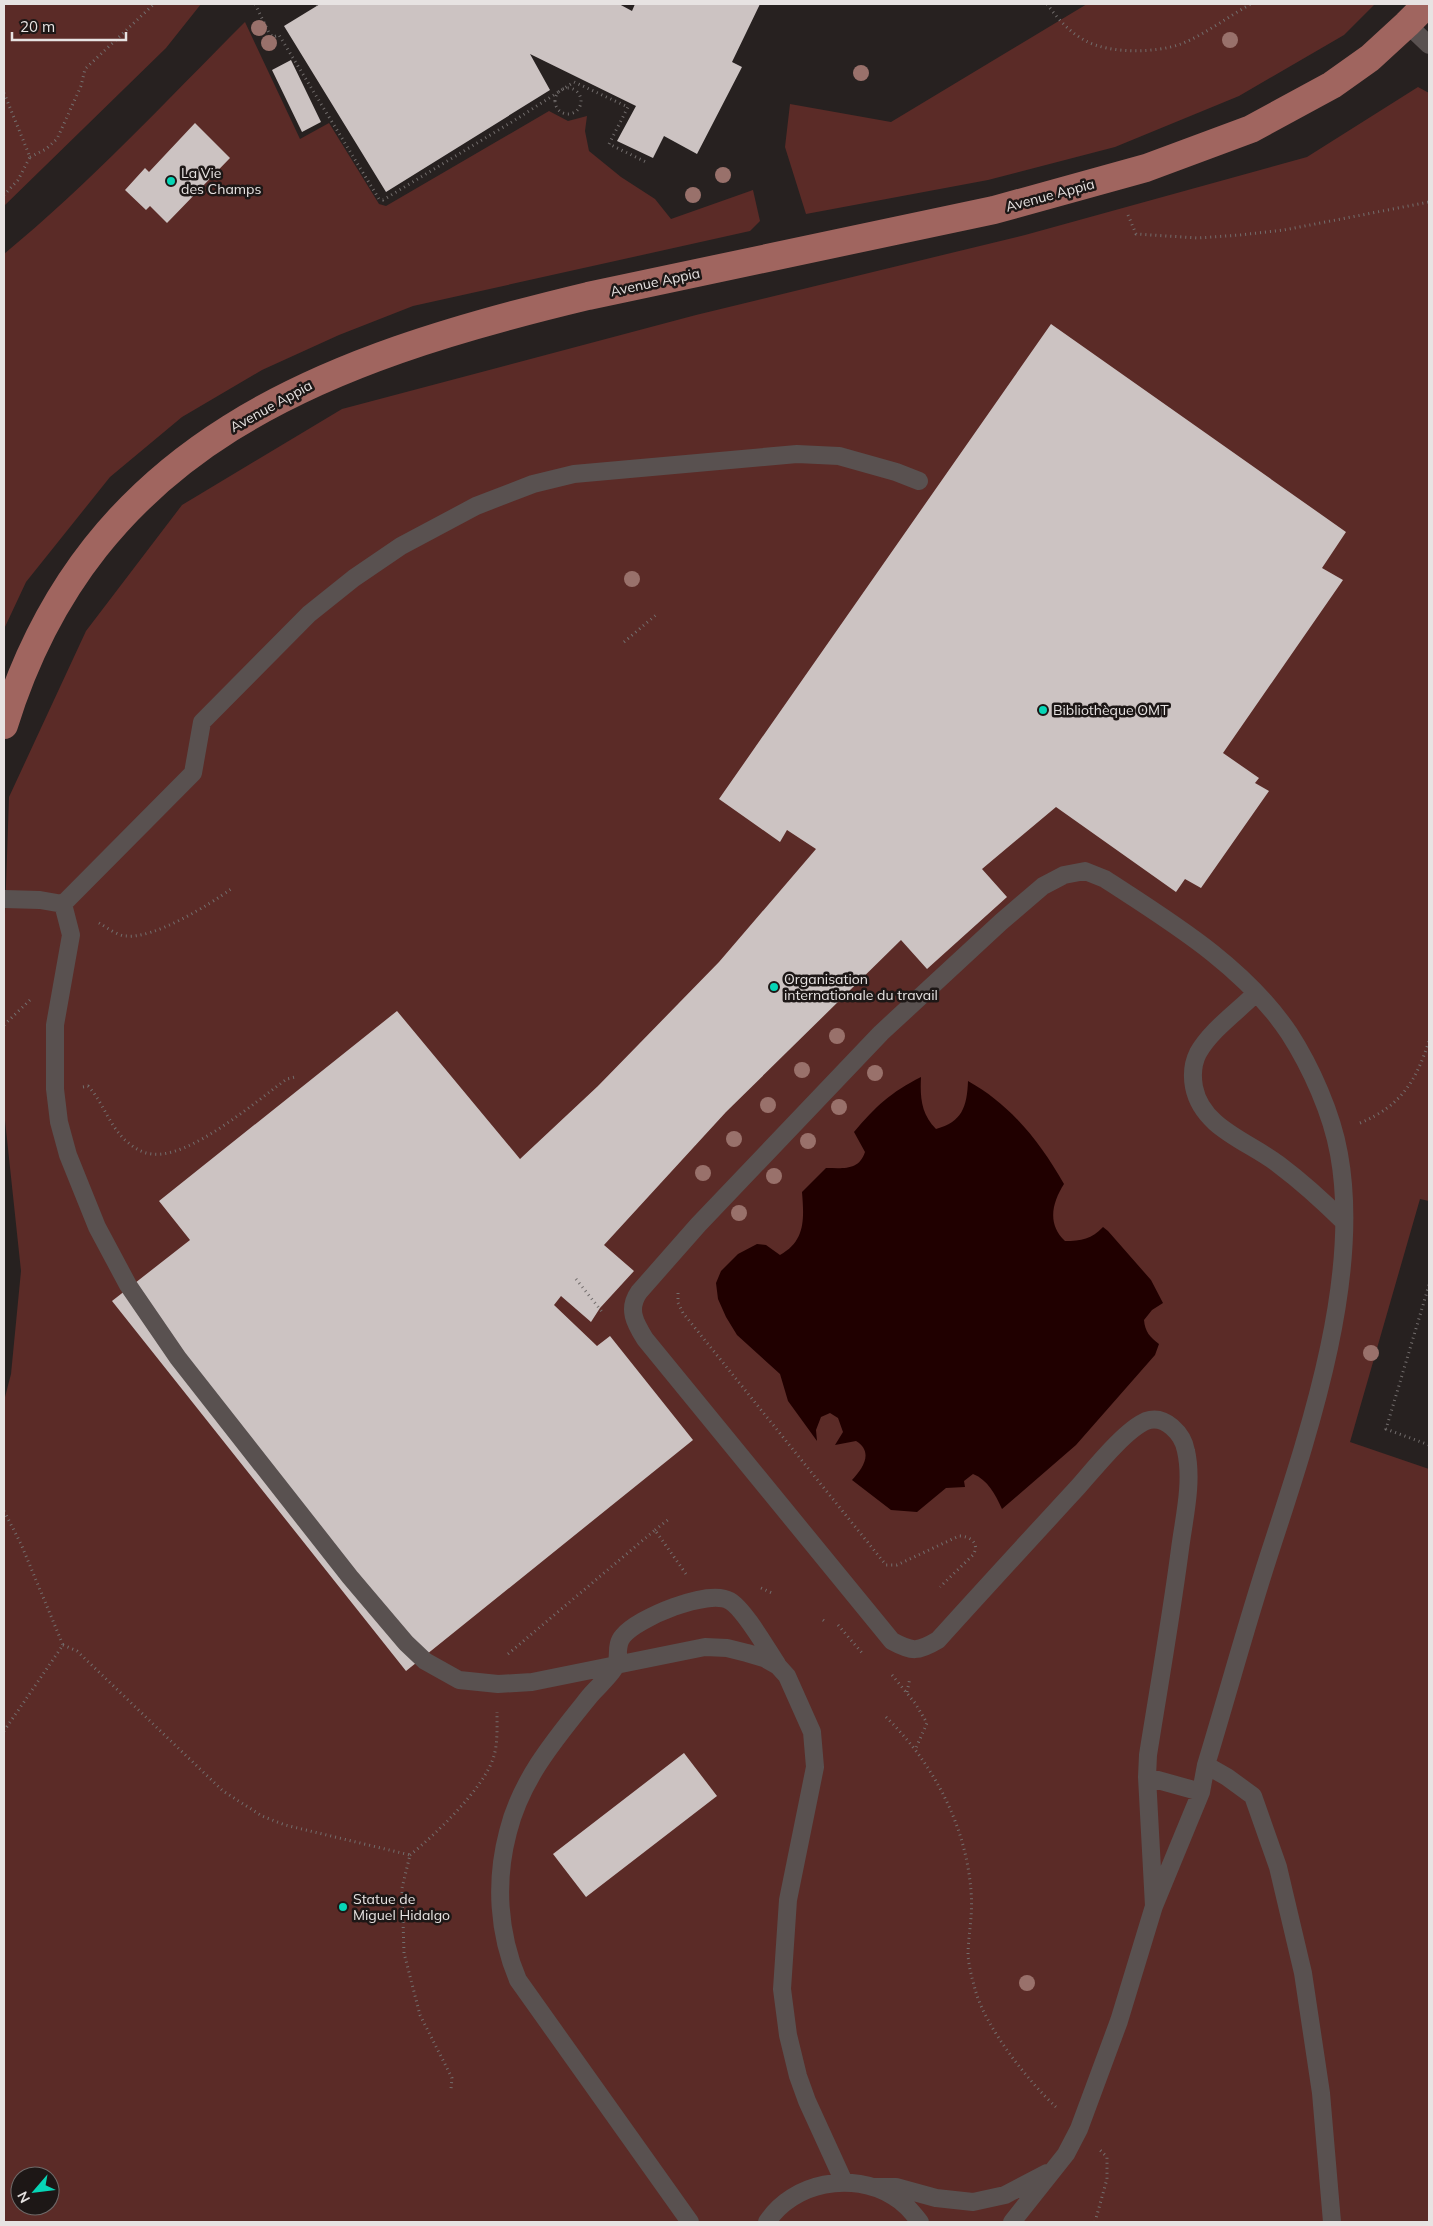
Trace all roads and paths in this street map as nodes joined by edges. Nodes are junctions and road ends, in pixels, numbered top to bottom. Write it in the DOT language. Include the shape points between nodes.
graph roads {
  1 [pos="154,4"];
  2 [pos="255,4"];
  3 [pos="1047,4"];
  4 [pos="1252,4"];
  5 [pos="1427,4"];
  6 [pos="1407,24"];
  7 [pos="1429,45"];
  8 [pos="561,90"];
  9 [pos="4,93"];
  10 [pos="30,157"];
  11 [pos="648,163"];
  12 [pos="4,195"];
  13 [pos="1429,202"];
  14 [pos="1128,214"];
  15 [pos="918,481"];
  16 [pos="656,616"];
  17 [pos="624,642"];
  18 [pos="4,725"];
  19 [pos="231,890"];
  20 [pos="4,899"];
  21 [pos="63,904"];
  22 [pos="125,936"];
  23 [pos="1256,993"];
  24 [pos="32,997"];
  25 [pos="4,1026"];
  26 [pos="1429,1041"];
  27 [pos="295,1077"];
  28 [pos="55,1089"];
  29 [pos="1334,1134"];
  30 [pos="1344,1222"];
  31 [pos="1429,1285"];
  32 [pos="679,1290"];
  33 [pos="1429,1445"];
  34 [pos="4,1511"];
  35 [pos="669,1519"];
  36 [pos="655,1530"];
  37 [pos="940,1587"];
  38 [pos="823,1620"];
  39 [pos="827,1623"];
  40 [pos="63,1645"];
  41 [pos="616,1666"];
  42 [pos="778,1666"];
  43 [pos="910,1676"];
  44 [pos="907,1692"];
  45 [pos="886,1717"];
  46 [pos="4,1731"];
  47 [pos="1206,1765"];
  48 [pos="1147,1777"];
  49 [pos="1201,1792"];
  50 [pos="1154,1906"];
  51 [pos="451,2089"];
  52 [pos="1080,2129"];
  53 [pos="1054,2168"];
  54 [pos="844,2182"];
  55 [pos="874,2187"];
  56 [pos="690,2222"];
  57 [pos="767,2222"];
  58 [pos="920,2222"];
  59 [pos="1012,2222"];
  60 [pos="1095,2222"];
  61 [pos="1332,2222"];
  1 -- 10 [label="path" via="85,69 82,86 57,139"];
  2 -- 8 [label="path" via="269,33 273,37 278,35 379,199 383,200"];
  3 -- 4 [label="path" via="1087,42 1125,50 1166,48 1183,43"];
  5 -- 6 [label="main road, Avenue Appia"];
  6 -- 7 [label="lane"];
  6 -- 18 [label="main road, Avenue Appia" via="1370,58 1292,108 1251,129 1146,168 994,210 524,311 430,338 316,382 260,410 199,448 122,515 79,567 52,609 29,655"];
  8 -- 8 [label="path" via="555,101 558,109 565,113 574,112 580,107 579,94 572,89"];
  8 -- 11 [label="path" via="574,82 628,106 609,144"];
  9 -- 10 [label="path"];
  10 -- 12 [label="path" via="18,180"];
  13 -- 14 [label="path" via="1284,230 1198,238 1136,234"];
  15 -- 21 [label="lane" via="839,456 797,454 574,474 533,484 476,506 401,546 308,614 202,722 193,773"];
  16 -- 17 [label="path"];
  19 -- 22 [label="path" via="178,922"];
  20 -- 21 [label="lane"];
  21 -- 28 [label="lane" via="71,935 55,1025"];
  23 -- 29 [label="lane" via="1288,1032 1306,1062"];
  23 -- 30 [label="lane" via="1197,1055 1192,1076 1196,1099 1210,1118 1237,1140 1276,1162 1312,1190"];
  23 -- 48 [label="lane" via="1203,946 1094,873 1075,871 1051,880 880,1033 698,1225 633,1300 632,1311 645,1339 892,1642 908,1650 923,1650 938,1640 1136,1426 1148,1420 1158,1420 1176,1431 1187,1452 1186,1501"];
  24 -- 25 [label="path"];
  26 -- 29 [label="path" via="1422,1063 1401,1096 1375,1117"];
  27 -- 28 [label="path" via="287,1079 198,1142 176,1152 153,1154 138,1150 123,1138 88,1086"];
  28 -- 41 [label="lane" via="68,1155 97,1227 128,1285 178,1358 406,1643 441,1672 459,1680 479,1683 532,1682"];
  29 -- 30 [label="lane" via="1339,1154"];
  30 -- 47 [label="lane" via="1339,1288 1305,1443"];
  31 -- 33 [label="path" via="1386,1429"];
  32 -- 37 [label="path" via="678,1303 683,1313 886,1564 897,1565 959,1536 972,1540 976,1550 973,1555"];
  34 -- 40 [label="path"];
  35 -- 36 [label="path"];
  38 -- 39 [label="path"];
  40 -- 46 [label="path"];
  40 -- 51 [label="path" via="77,1651 223,1791 262,1816 285,1825 410,1854 402,1888 404,1953 420,2015 452,2078"];
  41 -- 42 [label="lane" via="705,1647 747,1653"];
  41 -- 42 [label="lane" via="618,1645 633,1626 678,1605 722,1598 730,1601 743,1615"];
  41 -- 56 [label="lane" via="544,1754 520,1796 502,1859 502,1934 518,1980 530,1999"];
  42 -- 54 [label="lane" via="787,1676 812,1732 815,1768 788,1900 782,1989 798,2076"];
  43 -- 44 [label="path"];
  45 -- 52 [label="path" via="916,1748 935,1778 959,1834 972,1890 968,1953 975,1991 987,2018 1045,2097"];
  47 -- 49 [label="lane"];
  47 -- 61 [label="lane" via="1253,1796 1278,1867 1302,1973 1320,2084"];
  48 -- 49 [label="lane"];
  48 -- 50 [label="lane"];
  49 -- 50 [label="lane"];
  50 -- 52 [label="lane" via="1120,2021"];
  52 -- 53 [label="lane"];
  52 -- 60 [label="path" via="1107,2157 1107,2179"];
  53 -- 55 [label="lane" via="1005,2195 973,2202 950,2201 896,2187"];
  53 -- 59 [label="lane"];
  54 -- 55 [label="lane"];
  54 -- 57 [label="lane" via="804,2191 787,2201"];
  55 -- 58 [label="lane" via="893,2196"];
}
